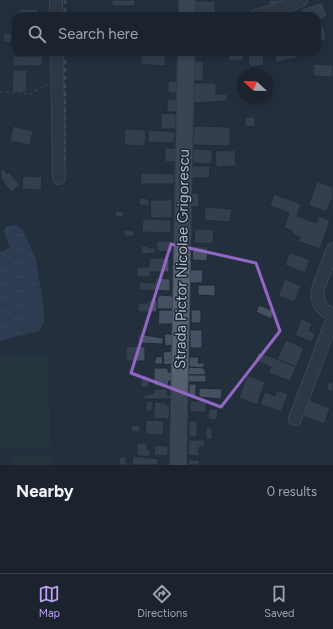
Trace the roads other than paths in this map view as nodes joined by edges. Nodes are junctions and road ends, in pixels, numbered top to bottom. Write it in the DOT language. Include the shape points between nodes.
graph roads {
  1 [pos="56,0"];
  2 [pos="187,0"];
  3 [pos="301,0"];
  4 [pos="56,12"];
  5 [pos="187,12"];
  6 [pos="270,12"];
  7 [pos="56,56"];
  8 [pos="186,56"];
  9 [pos="59,178"];
  10 [pos="333,249"];
  11 [pos="333,315"];
  12 [pos="333,318"];
  13 [pos="296,419"];
  14 [pos="178,465"];
  1 -- 4 [label="street"];
  2 -- 5 [label="main road"];
  3 -- 6 [label="street"];
  7 -- 9 [label="street"];
  8 -- 14 [label="main road, Strada Pictor Nicolae Grigorescu"];
  10 -- 11 [label="street" via="317,296 321,308"];
  12 -- 13 [label="street"];
}
